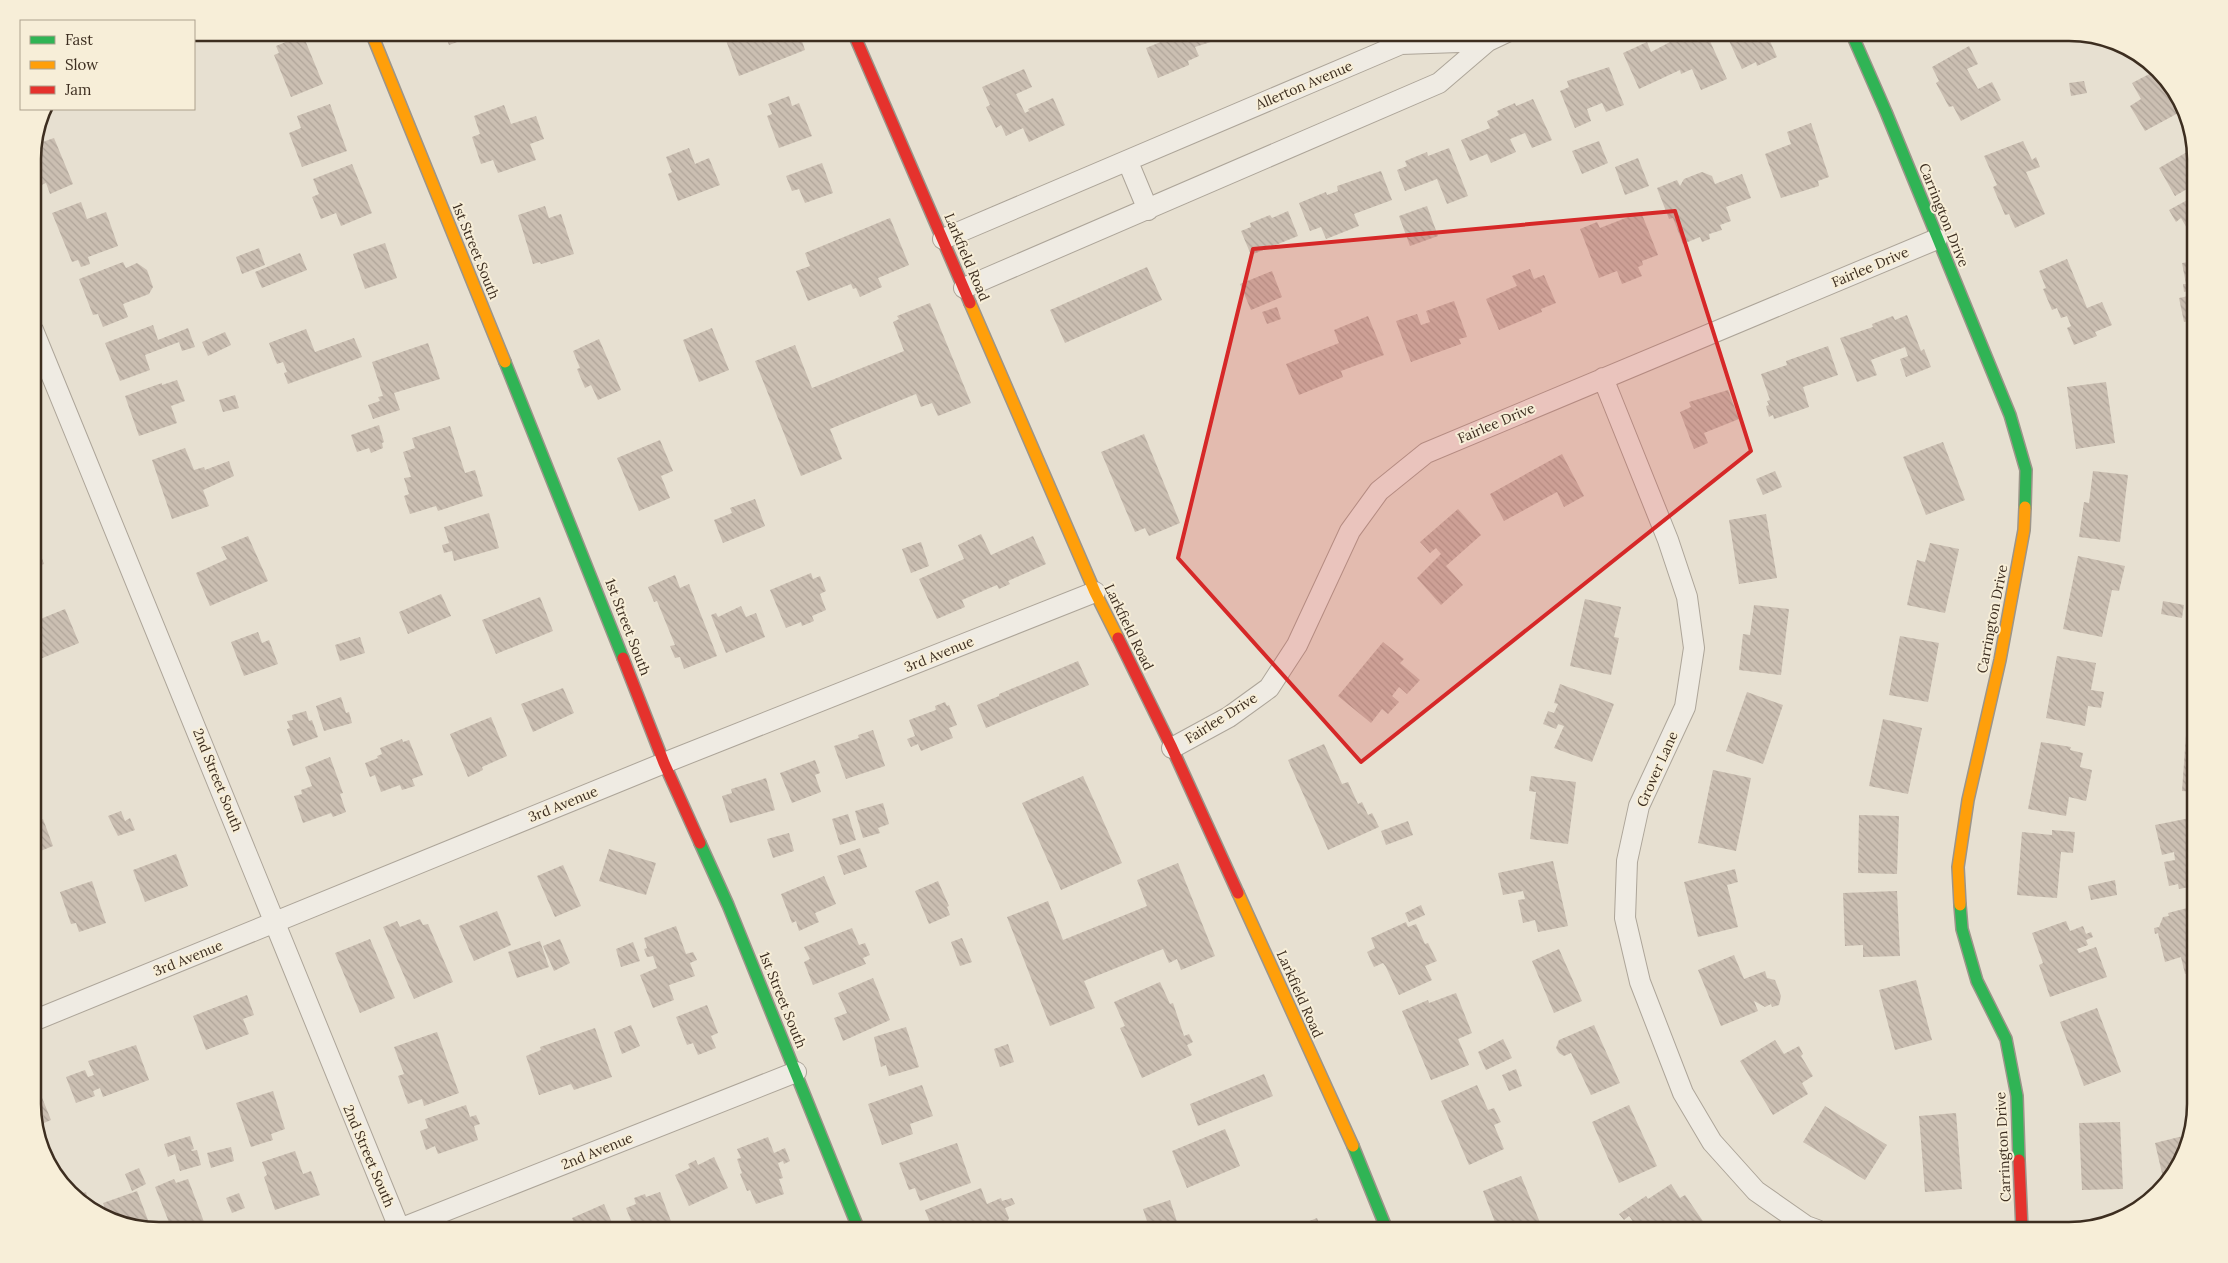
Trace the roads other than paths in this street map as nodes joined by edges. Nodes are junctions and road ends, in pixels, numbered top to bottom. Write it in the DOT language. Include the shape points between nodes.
graph roads {
  1 [pos="1433,41"];
  2 [pos="1482,41"];
  3 [pos="1855,41"];
  4 [pos="375,42"];
  5 [pos="857,42"];
  6 [pos="1128,162"];
  7 [pos="1148,210"];
  8 [pos="943,239"];
  9 [pos="1936,240"];
  10 [pos="964,288"];
  11 [pos="42,352"];
  12 [pos="1603,378"];
  13 [pos="1095,592"];
  14 [pos="1172,748"];
  15 [pos="664,763"];
  16 [pos="275,922"];
  17 [pos="42,1017"];
  18 [pos="796,1072"];
  19 [pos="396,1222"];
  20 [pos="419,1222"];
  21 [pos="856,1222"];
  22 [pos="1384,1222"];
  23 [pos="1800,1222"];
  24 [pos="2022,1222"];
  1 -- 6 [label="street, Allerton Avenue" via="1401,44"];
  2 -- 7 [label="street, Allerton Avenue" via="1439,83"];
  3 -- 9 [label="street, Carrington Drive"];
  4 -- 15 [label="street, 1st Street South" via="596,585"];
  5 -- 8 [label="street, Larkfield Road"];
  6 -- 7 [label="street"];
  6 -- 8 [label="street, Allerton Avenue"];
  7 -- 10 [label="street, Allerton Avenue"];
  8 -- 10 [label="street, Larkfield Road"];
  9 -- 12 [label="street, Fairlee Drive"];
  9 -- 24 [label="street, Carrington Drive" via="1984,346 2026,470 2024,530 2000,660 1968,800 1958,867 1962,929 1977,981 2006,1038 2018,1096"];
  10 -- 13 [label="street, Larkfield Road"];
  11 -- 16 [label="street, 2nd Street South"];
  12 -- 14 [label="street, Fairlee Drive" via="1426,453 1378,491 1350,531 1297,645 1269,688 1229,717"];
  12 -- 23 [label="street, Grover Lane" via="1668,540 1687,597 1694,648 1685,706 1639,806 1627,861 1625,918 1640,982 1683,1093 1712,1142 1756,1192"];
  13 -- 14 [label="street, Larkfield Road"];
  13 -- 15 [label="street, 3rd Avenue"];
  14 -- 22 [label="street, Larkfield Road" via="1354,1148"];
  15 -- 16 [label="street, 3rd Avenue"];
  15 -- 18 [label="street, 1st Street South" via="728,905"];
  16 -- 17 [label="street, 3rd Avenue"];
  16 -- 19 [label="street, 2nd Street South"];
  18 -- 20 [label="street, 2nd Avenue"];
  18 -- 21 [label="street, 1st Street South"];
}
